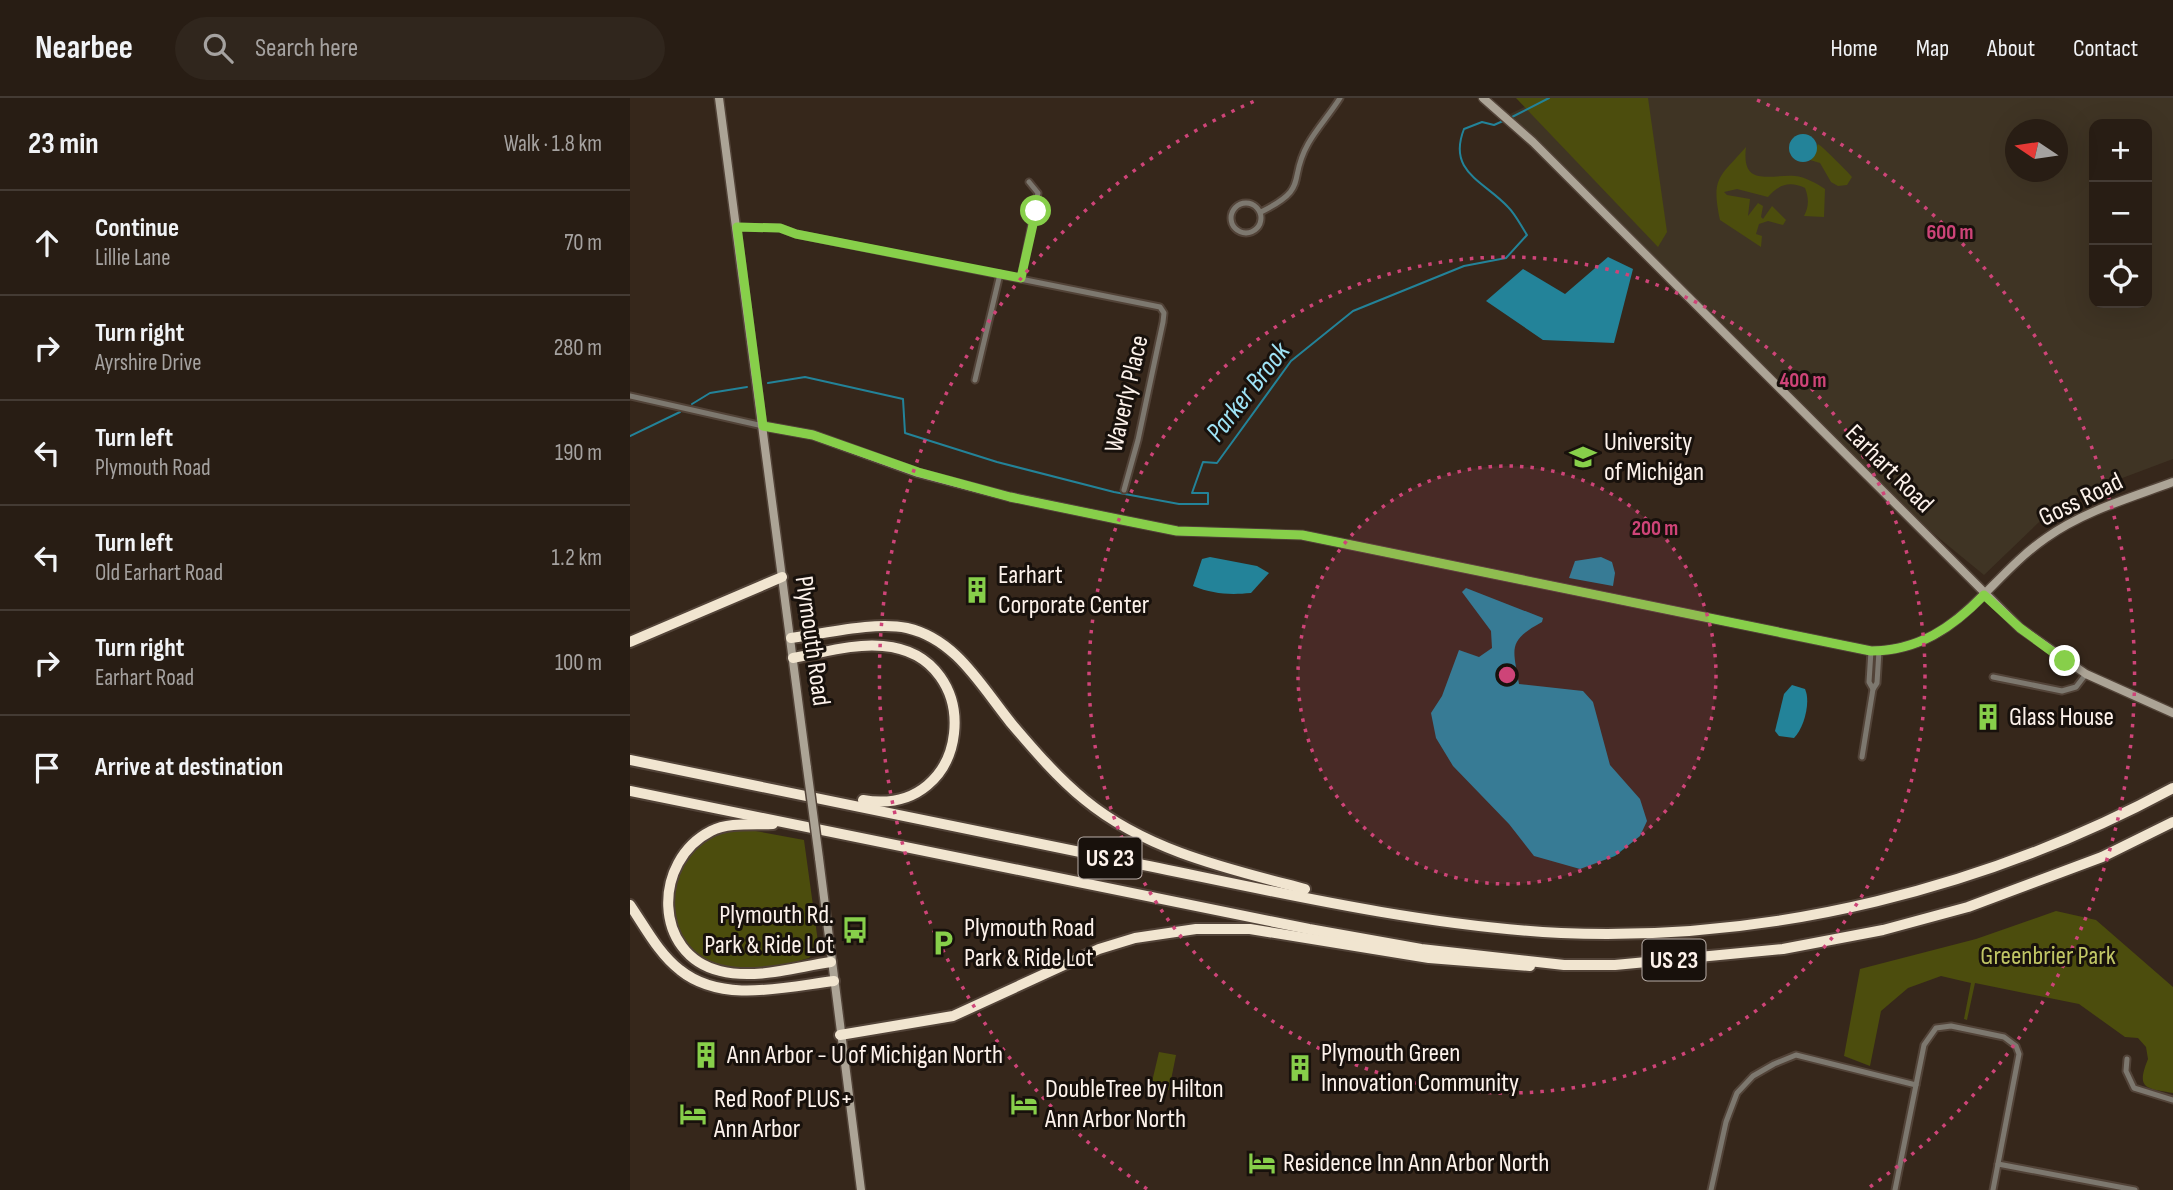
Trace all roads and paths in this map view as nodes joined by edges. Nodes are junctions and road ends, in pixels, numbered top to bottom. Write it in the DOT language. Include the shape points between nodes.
graph roads {
  1 [pos="719,98"];
  2 [pos="1340,98"];
  3 [pos="1486,100"];
  4 [pos="1029,183"];
  5 [pos="1261,212"];
  6 [pos="737,227"];
  7 [pos="1000,274"];
  8 [pos="1021,278"];
  9 [pos="975,380"];
  10 [pos="630,396"];
  11 [pos="763,426"];
  12 [pos="2173,482"];
  13 [pos="1124,490"];
  14 [pos="782,577"];
  15 [pos="1984,595"];
  16 [pos="791,638"];
  17 [pos="630,642"];
  18 [pos="1875,651"];
  19 [pos="793,658"];
  20 [pos="2086,674"];
  21 [pos="1993,677"];
  22 [pos="2173,713"];
  23 [pos="1862,757"];
  24 [pos="630,760"];
  25 [pos="773,788"];
  26 [pos="2173,788"];
  27 [pos="630,791"];
  28 [pos="2173,822"];
  29 [pos="788,823"];
  30 [pos="630,905"];
  31 [pos="1382,910"];
  32 [pos="831,961"];
  33 [pos="1564,965"];
  34 [pos="834,981"];
  35 [pos="841,1035"];
  36 [pos="2127,1059"];
  37 [pos="1916,1085"];
  38 [pos="2173,1100"];
  39 [pos="1998,1164"];
  40 [pos="2097,1181"];
  41 [pos="861,1190"];
  42 [pos="1711,1190"];
  43 [pos="1895,1190"];
  44 [pos="1993,1190"];
  45 [pos="2095,1190"];
  46 [pos="2135,1190"];
  1 -- 6 [label="street, Plymouth Road"];
  2 -- 5 [label="street" via="1307,146 1295,186 1282,201"];
  3 -- 15 [label="street, Earhart Road"];
  4 -- 8 [label="street" via="1038,193"];
  5 -- 5 [label="street" via="1250,203 1240,203 1231,214 1232,224 1239,232 1250,233 1261,222"];
  6 -- 7 [label="street" via="780,228"];
  6 -- 11 [label="street, Plymouth Road"];
  7 -- 8 [label="street"];
  7 -- 9 [label="street"];
  8 -- 13 [label="street, Waverly Place" via="1160,307 1164,313 1139,440"];
  10 -- 11 [label="street"];
  11 -- 14 [label="street, Plymouth Road"];
  11 -- 18 [label="street" via="813,435 910,470 1010,497 1117,519 1177,531 1302,535"];
  12 -- 15 [label="street, Goss Road" via="2065,525"];
  14 -- 16 [label="street, Plymouth Road"];
  14 -- 17 [label="highway"];
  15 -- 18 [label="street, Goss Road" via="1932,638 1909,647"];
  15 -- 20 [label="street, Earhart Road" via="2020,628"];
  16 -- 19 [label="street, Plymouth Road"];
  16 -- 31 [label="highway" via="887,626 928,635 966,665 1048,766 1086,801 1123,826 1185,855"];
  18 -- 23 [label="street" via="1877,683"];
  19 -- 25 [label="highway" via="883,646 921,659 940,677 950,695 956,738 947,763 935,778 900,800 874,802"];
  19 -- 32 [label="street, Plymouth Road, bridge"];
  20 -- 21 [label="street" via="2077,687 2063,691"];
  20 -- 22 [label="street, Earhart Road"];
  24 -- 25 [label="highway, US 23"];
  25 -- 31 [label="highway, US 23"];
  26 -- 31 [label="highway, US 23" via="2022,857 1904,894 1797,917 1705,928 1590,933 1470,925"];
  27 -- 29 [label="highway, US 23"];
  28 -- 33 [label="highway, US 23" via="2033,885 1884,930 1726,956"];
  29 -- 32 [label="highway" via="735,824 697,839 678,858 670,878 667,904 672,925 699,963 719,971 764,973"];
  29 -- 33 [label="highway, US 23" via="1365,939"];
  30 -- 34 [label="highway" via="678,969 698,982 745,990"];
  32 -- 34 [label="street, Plymouth Road"];
  33 -- 35 [label="highway" via="1510,966 1250,929 1196,929 1099,949 953,1016"];
  34 -- 35 [label="street, Plymouth Road"];
  35 -- 41 [label="street, Plymouth Road"];
  36 -- 38 [label="street" via="2126,1071 2134,1088"];
  37 -- 39 [label="street" via="1927,1038 1936,1028 2004,1037 2016,1046 2018,1065"];
  37 -- 42 [label="street" via="1796,1055 1753,1076 1737,1093 1730,1110"];
  37 -- 43 [label="street"];
  39 -- 40 [label="street"];
  39 -- 44 [label="street"];
  40 -- 45 [label="street"];
  40 -- 46 [label="street"];
}
